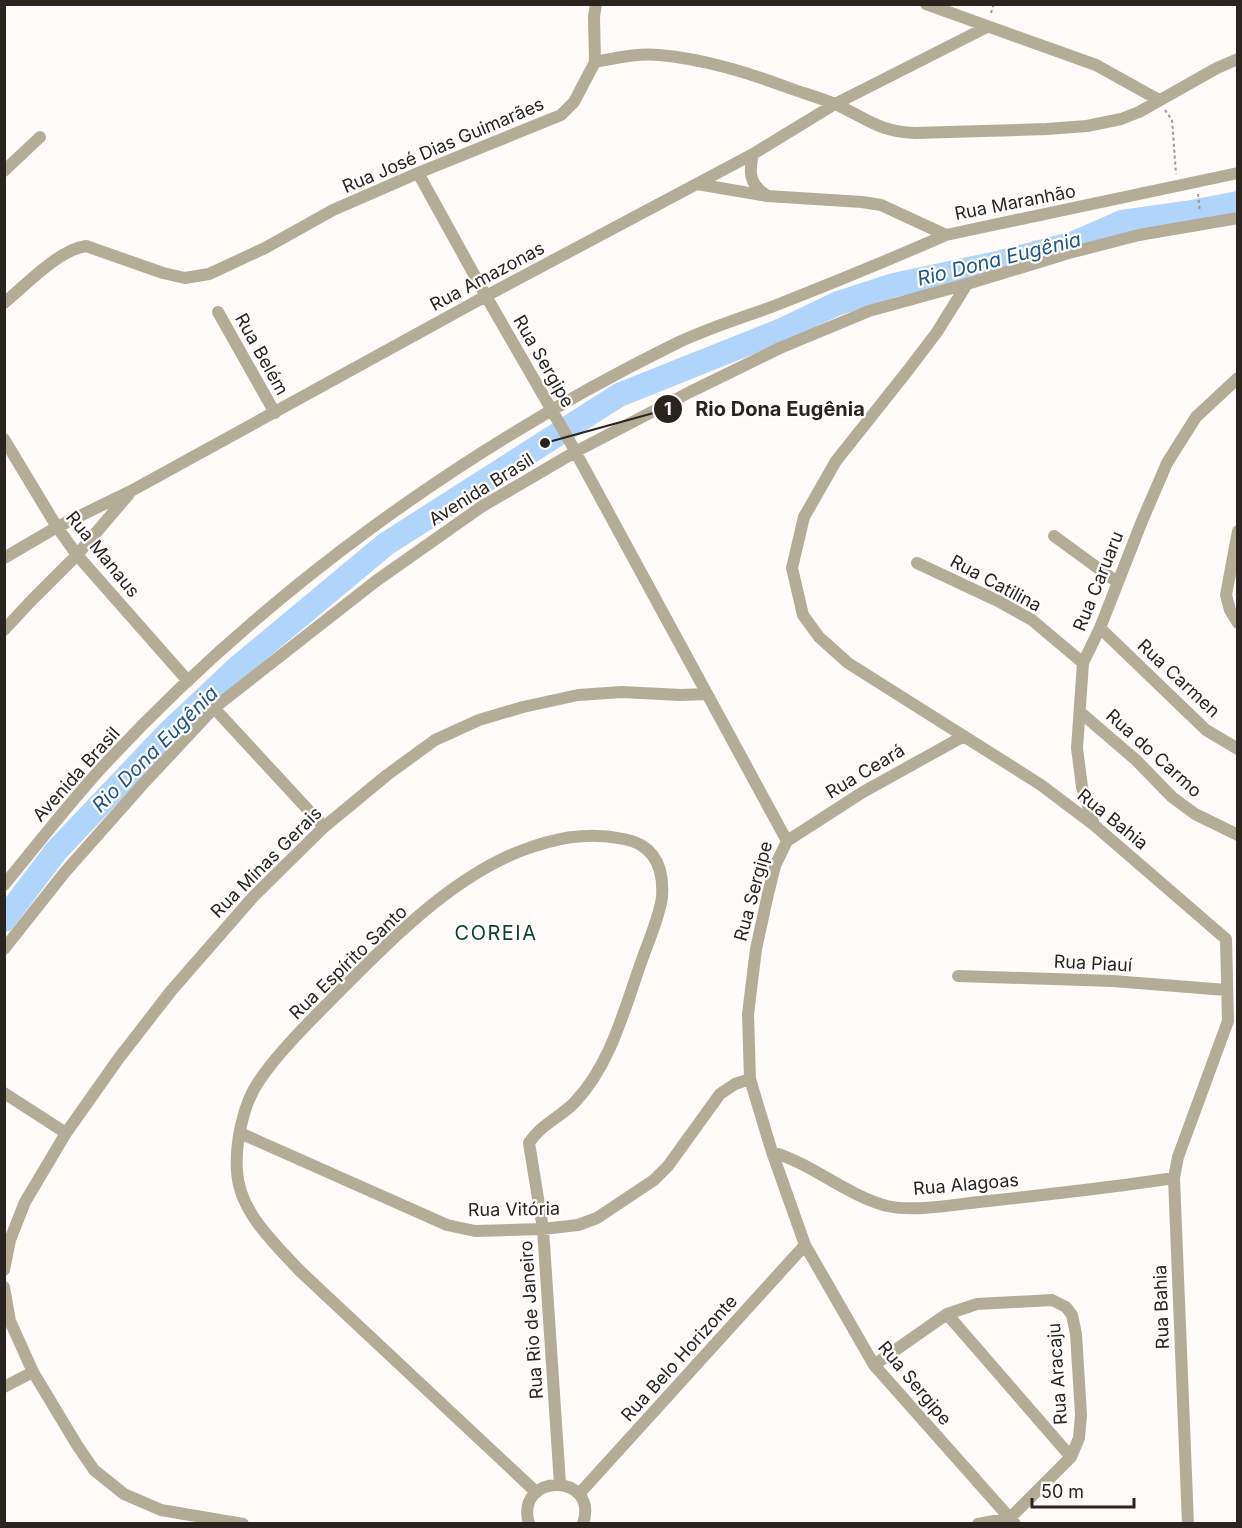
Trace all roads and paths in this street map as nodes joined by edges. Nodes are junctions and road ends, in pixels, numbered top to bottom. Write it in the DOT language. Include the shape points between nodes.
graph roads {
  1 [pos="596,4"];
  2 [pos="926,4"];
  3 [pos="987,27"];
  4 [pos="1238,59"];
  5 [pos="595,62"];
  6 [pos="1159,100"];
  7 [pos="835,104"];
  8 [pos="40,137"];
  9 [pos="753,154"];
  10 [pos="4,171"];
  11 [pos="418,173"];
  12 [pos="1238,173"];
  13 [pos="1196,182"];
  14 [pos="697,184"];
  15 [pos="1177,188"];
  16 [pos="767,196"];
  17 [pos="1238,218"];
  18 [pos="1201,224"];
  19 [pos="946,235"];
  20 [pos="967,284"];
  21 [pos="486,296"];
  22 [pos="4,303"];
  23 [pos="218,312"];
  24 [pos="1238,378"];
  25 [pos="275,413"];
  26 [pos="553,414"];
  27 [pos="4,439"];
  28 [pos="575,452"];
  29 [pos="131,491"];
  30 [pos="57,527"];
  31 [pos="1238,531"];
  32 [pos="1054,536"];
  33 [pos="77,555"];
  34 [pos="4,558"];
  35 [pos="917,563"];
  36 [pos="1117,582"];
  37 [pos="1238,623"];
  38 [pos="1100,628"];
  39 [pos="4,630"];
  40 [pos="1083,663"];
  41 [pos="191,684"];
  42 [pos="707,694"];
  43 [pos="211,706"];
  44 [pos="1080,712"];
  45 [pos="964,735"];
  46 [pos="1238,749"];
  47 [pos="1094,825"];
  48 [pos="324,827"];
  49 [pos="1238,835"];
  50 [pos="787,841"];
  51 [pos="4,885"];
  52 [pos="1232,938"];
  53 [pos="4,949"];
  54 [pos="958,976"];
  55 [pos="1226,990"];
  56 [pos="1227,1021"];
  57 [pos="1238,1030"];
  58 [pos="750,1079"];
  59 [pos="4,1093"];
  60 [pos="66,1133"];
  61 [pos="240,1133"];
  62 [pos="772,1152"];
  63 [pos="529,1154"];
  64 [pos="1174,1178"];
  65 [pos="543,1229"];
  66 [pos="806,1245"];
  67 [pos="4,1270"];
  68 [pos="4,1287"];
  69 [pos="946,1314"];
  70 [pos="874,1365"];
  71 [pos="33,1371"];
  72 [pos="4,1387"];
  73 [pos="1071,1457"];
  74 [pos="560,1484"];
  75 [pos="536,1492"];
  76 [pos="579,1494"];
  77 [pos="161,1510"];
  78 [pos="1012,1521"];
  79 [pos="157,1524"];
  80 [pos="243,1524"];
  81 [pos="530,1524"];
  82 [pos="584,1524"];
  83 [pos="978,1524"];
  84 [pos="1188,1524"];
  1 -- 5 [label="street"];
  2 -- 3 [label="street"];
  3 -- 6 [label="street" via="1096,65"];
  3 -- 7 [label="street, Rua Amazonas"];
  4 -- 6 [label="street"];
  5 -- 7 [label="street" via="657,55 702,61"];
  5 -- 11 [label="street, Rua José Dias Guimarães" via="574,102 561,115"];
  6 -- 7 [label="street" via="1130,116 1087,126 915,133 873,125"];
  6 -- 15 [label="path" via="1172,120"];
  7 -- 9 [label="street, Rua Amazonas"];
  8 -- 10 [label="street"];
  9 -- 14 [label="street, Rua Amazonas"];
  9 -- 16 [label="street" via="751,178"];
  11 -- 21 [label="street, Rua Sergipe"];
  11 -- 22 [label="street, Rua José Dias Guimarães" via="333,210 209,274 185,278 86,246 74,248 52,263"];
  12 -- 13 [label="street, Rua Maranhão"];
  13 -- 15 [label="street, Rua Maranhão"];
  13 -- 18 [label="path"];
  14 -- 16 [label="street, Rua Maranhão"];
  14 -- 21 [label="street, Rua Amazonas"];
  15 -- 19 [label="street, Rua Maranhão"];
  16 -- 19 [label="street, Rua Maranhão" via="881,205"];
  17 -- 18 [label="street, Avenida Brasil"];
  18 -- 20 [label="street, Avenida Brasil" via="1139,234"];
  19 -- 26 [label="street, Avenida Brasil" via="860,273 678,343"];
  20 -- 28 [label="street, Avenida Brasil" via="869,311 780,348"];
  20 -- 45 [label="street, Rua Bahia" via="937,332 836,461 804,517 792,568 803,615 819,638 848,663"];
  21 -- 25 [label="street, Rua Amazonas"];
  21 -- 26 [label="street, Rua Sergipe"];
  23 -- 25 [label="street, Rua Belém"];
  24 -- 36 [label="street, Rua Caruaru" via="1196,417 1167,463"];
  25 -- 29 [label="street, Rua Amazonas"];
  26 -- 28 [label="street, Rua Sergipe"];
  26 -- 41 [label="street, Avenida Brasil" via="374,525 281,597"];
  27 -- 30 [label="street, Rua Manaus"];
  28 -- 42 [label="street, Rua Sergipe"];
  28 -- 43 [label="street, Avenida Brasil" via="481,507"];
  29 -- 30 [label="street, Rua Amazonas"];
  29 -- 33 [label="street"];
  30 -- 33 [label="street, Rua Manaus"];
  30 -- 34 [label="street, Rua Amazonas"];
  31 -- 37 [label="street" via="1226,595"];
  32 -- 36 [label="street"];
  33 -- 39 [label="street"];
  33 -- 41 [label="street, Rua Manaus"];
  35 -- 40 [label="street, Rua Catilina" via="1032,620"];
  36 -- 38 [label="street, Rua Caruaru"];
  38 -- 40 [label="street, Rua Caruaru"];
  38 -- 46 [label="street, Rua Carmen" via="1206,730"];
  40 -- 44 [label="street, Rua Caruaru"];
  41 -- 43 [label="path"];
  41 -- 51 [label="street, Avenida Brasil" via="105,765"];
  42 -- 48 [label="street, Rua Minas Gerais" via="578,695 479,720 435,740"];
  42 -- 50 [label="street, Rua Sergipe"];
  43 -- 48 [label="street"];
  43 -- 53 [label="street, Avenida Brasil" via="65,872"];
  44 -- 47 [label="street, Rua Caruaru" via="1077,748 1082,787"];
  44 -- 49 [label="street, Rua do Carmo" via="1172,797 1195,814"];
  45 -- 47 [label="street, Rua Bahia"];
  45 -- 50 [label="street, Rua Ceará"];
  47 -- 52 [label="street, Rua Bahia"];
  48 -- 60 [label="street, Rua Minas Gerais" via="253,897 171,991"];
  50 -- 58 [label="street, Rua Sergipe" via="775,866 756,949 748,1014"];
  52 -- 55 [label="street, Rua Bahia"];
  54 -- 55 [label="street, Rua Piauí" via="1113,981"];
  55 -- 56 [label="street, Rua Bahia"];
  56 -- 57 [label="street"];
  56 -- 64 [label="street, Rua Bahia"];
  58 -- 62 [label="street, Rua Sergipe"];
  58 -- 65 [label="street, Rua Vitória" via="720,1094 654,1180 597,1218 578,1225"];
  59 -- 60 [label="street"];
  60 -- 67 [label="street, Rua Minas Gerais" via="25,1202 10,1240"];
  61 -- 63 [label="street, Rua Espírito Santo" via="245,1109 258,1082 307,1025 401,931 452,890 516,853 560,838 604,835 636,842 650,852 660,867 662,899 646,948 613,1041 594,1078 575,1103 534,1134"];
  61 -- 65 [label="street, Rua Vitória" via="447,1225 475,1231"];
  61 -- 75 [label="street, Rua Espírito Santo" via="237,1171 242,1198 264,1232 299,1270"];
  62 -- 64 [label="street, Rua Alagoas" via="792,1158 865,1199 890,1207 937,1206"];
  62 -- 66 [label="street, Rua Sergipe"];
  63 -- 65 [label="street, Rua Rio de Janeiro"];
  64 -- 84 [label="street, Rua Bahia"];
  65 -- 74 [label="street, Rua Rio de Janeiro"];
  66 -- 70 [label="street, Rua Sergipe"];
  66 -- 76 [label="street, Rua Belo Horizonte"];
  68 -- 71 [label="street" via="10,1321"];
  69 -- 70 [label="street, Rua Aracaju"];
  69 -- 73 [label="street"];
  69 -- 73 [label="street, Rua Aracaju" via="977,1304 1052,1300 1066,1307 1076,1334 1081,1415 1079,1438"];
  70 -- 78 [label="street, Rua Sergipe"];
  71 -- 72 [label="street"];
  71 -- 77 [label="street" via="94,1470 124,1494"];
  73 -- 78 [label="street, Rua Aracaju"];
  74 -- 75 [label="street"];
  74 -- 76 [label="street"];
  75 -- 81 [label="street" via="528,1508"];
  76 -- 82 [label="street" via="586,1511"];
  77 -- 79 [label="street"];
  77 -- 80 [label="street"];
  78 -- 83 [label="street"];
}
